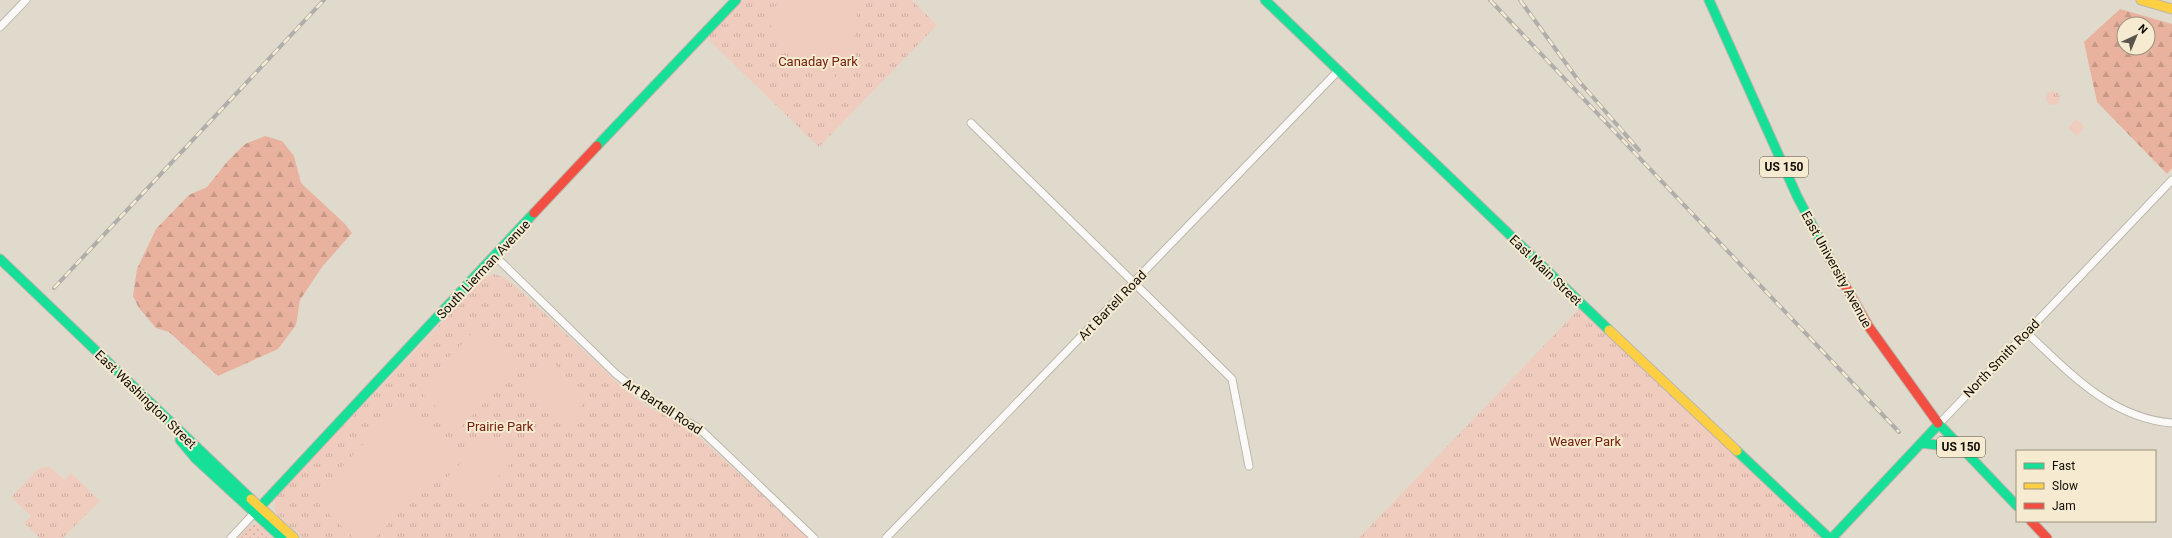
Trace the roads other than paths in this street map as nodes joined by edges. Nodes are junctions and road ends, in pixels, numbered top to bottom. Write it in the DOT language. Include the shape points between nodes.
graph roads {
  1 [pos="26,0"];
  2 [pos="736,0"];
  3 [pos="1264,0"];
  4 [pos="1709,0"];
  5 [pos="2141,0"];
  6 [pos="2172,9"];
  7 [pos="0,27"];
  8 [pos="1338,71"];
  9 [pos="971,123"];
  10 [pos="2172,180"];
  11 [pos="495,256"];
  12 [pos="0,259"];
  13 [pos="0,268"];
  14 [pos="1134,283"];
  15 [pos="2026,332"];
  16 [pos="2172,423"];
  17 [pos="1939,424"];
  18 [pos="1921,443"];
  19 [pos="1962,448"];
  20 [pos="1249,466"];
  21 [pos="2016,505"];
  22 [pos="257,510"];
  23 [pos="2032,522"];
  24 [pos="231,538"];
  25 [pos="282,538"];
  26 [pos="294,538"];
  27 [pos="814,538"];
  28 [pos="886,538"];
  29 [pos="1831,538"];
  30 [pos="2047,538"];
  1 -- 7 [label="street"];
  2 -- 11 [label="main road, South Lierman Avenue"];
  3 -- 8 [label="main road, East Main Street"];
  4 -- 17 [label="main road, East University Avenue / US 150" via="1790,182 1844,286 1892,362"];
  5 -- 6 [label="main road"];
  8 -- 14 [label="street, Art Bartell Road"];
  8 -- 29 [label="main road, East Main Street"];
  9 -- 14 [label="street"];
  10 -- 15 [label="street, North Smith Road"];
  11 -- 22 [label="main road, South Lierman Avenue"];
  11 -- 27 [label="street, Art Bartell Road" via="616,374 650,401 700,429"];
  12 -- 22 [label="main road, East Washington Street"];
  13 -- 22 [label="main road, East Washington Street" via="185,445 196,459"];
  14 -- 20 [label="street" via="1232,379"];
  14 -- 28 [label="street, Art Bartell Road"];
  15 -- 16 [label="street" via="2095,395 2126,411"];
  15 -- 17 [label="street, North Smith Road"];
  17 -- 18 [label="main road, North Smith Road"];
  17 -- 19 [label="main road, East University Avenue / US 150"];
  18 -- 19 [label="main road"];
  18 -- 29 [label="main road, North Smith Road"];
  19 -- 21 [label="main road, East University Avenue / US 150"];
  22 -- 24 [label="street, South Lierman Avenue"];
  22 -- 25 [label="main road, East Washington Street"];
  22 -- 26 [label="main road, East Washington Street"];
  23 -- 30 [label="main road"];
}
